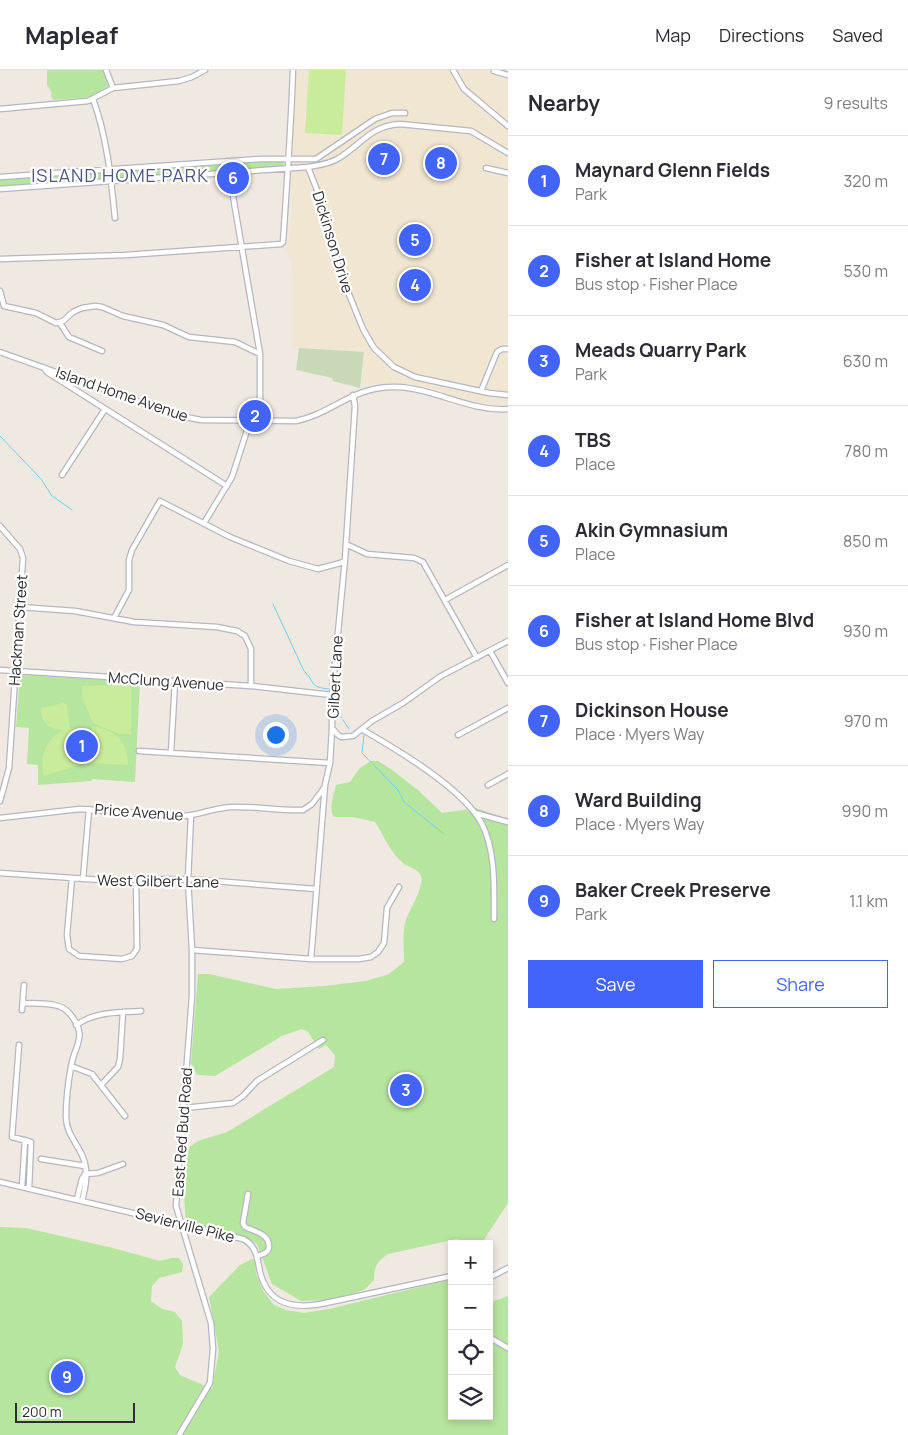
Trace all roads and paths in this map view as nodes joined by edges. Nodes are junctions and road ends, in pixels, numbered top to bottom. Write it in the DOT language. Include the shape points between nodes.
graph roads {
  1 [pos="106,70"];
  2 [pos="206,70"];
  3 [pos="293,70"];
  4 [pos="453,70"];
  5 [pos="494,71"];
  6 [pos="508,75"];
  7 [pos="113,88"];
  8 [pos="93,99"];
  9 [pos="0,109"];
  10 [pos="405,113"];
  11 [pos="508,126"];
  12 [pos="508,153"];
  13 [pos="288,158"];
  14 [pos="316,159"];
  15 [pos="227,161"];
  16 [pos="318,165"];
  17 [pos="308,167"];
  18 [pos="287,168"];
  19 [pos="486,168"];
  20 [pos="110,169"];
  21 [pos="229,173"];
  22 [pos="508,173"];
  23 [pos="0,177"];
  24 [pos="111,181"];
  25 [pos="0,189"];
  26 [pos="115,218"];
  27 [pos="242,248"];
  28 [pos="0,259"];
  29 [pos="0,291"];
  30 [pos="60,323"];
  31 [pos="508,349"];
  32 [pos="102,351"];
  33 [pos="0,352"];
  34 [pos="260,354"];
  35 [pos="43,367"];
  36 [pos="481,391"];
  37 [pos="508,394"];
  38 [pos="353,395"];
  39 [pos="105,409"];
  40 [pos="508,409"];
  41 [pos="250,421"];
  42 [pos="260,421"];
  43 [pos="62,475"];
  44 [pos="227,486"];
  45 [pos="204,523"];
  46 [pos="0,526"];
  47 [pos="346,544"];
  48 [pos="344,562"];
  49 [pos="508,565"];
  50 [pos="445,600"];
  51 [pos="20,607"];
  52 [pos="114,618"];
  53 [pos="508,641"];
  54 [pos="490,651"];
  55 [pos="477,658"];
  56 [pos="0,670"];
  57 [pos="15,671"];
  58 [pos="175,681"];
  59 [pos="508,683"];
  60 [pos="251,686"];
  61 [pos="332,695"];
  62 [pos="508,708"];
  63 [pos="332,728"];
  64 [pos="363,730"];
  65 [pos="458,735"];
  66 [pos="139,751"];
  67 [pos="171,752"];
  68 [pos="330,763"];
  69 [pos="508,774"];
  70 [pos="325,785"];
  71 [pos="488,785"];
  72 [pos="0,801"];
  73 [pos="89,809"];
  74 [pos="475,813"];
  75 [pos="191,816"];
  76 [pos="0,818"];
  77 [pos="508,822"];
  78 [pos="0,873"];
  79 [pos="72,878"];
  80 [pos="83,879"];
  81 [pos="136,879"];
  82 [pos="188,879"];
  83 [pos="398,887"];
  84 [pos="316,889"];
  85 [pos="494,919"];
  86 [pos="192,950"];
  87 [pos="311,959"];
  88 [pos="24,985"];
  89 [pos="23,1003"];
  90 [pos="22,1010"];
  91 [pos="141,1011"];
  92 [pos="123,1012"];
  93 [pos="76,1025"];
  94 [pos="323,1040"];
  95 [pos="19,1045"];
  96 [pos="71,1066"];
  97 [pos="101,1085"];
  98 [pos="184,1108"];
  99 [pos="125,1116"];
  100 [pos="25,1140"];
  101 [pos="42,1159"];
  102 [pos="123,1164"];
  103 [pos="85,1166"];
  104 [pos="85,1174"];
  105 [pos="0,1182"];
  106 [pos="22,1187"];
  107 [pos="28,1188"];
  108 [pos="248,1194"];
  109 [pos="79,1200"];
  110 [pos="180,1224"];
  111 [pos="258,1256"];
  112 [pos="508,1268"];
  113 [pos="493,1276"];
  114 [pos="448,1277"];
  115 [pos="493,1339"];
  116 [pos="508,1348"];
  117 [pos="179,1435"];
  1 -- 7 [label="street"];
  2 -- 7 [label="street" via="182,80"];
  3 -- 13 [label="street"];
  4 -- 11 [label="street" via="464,89"];
  5 -- 6 [label="street"];
  7 -- 8 [label="street"];
  8 -- 9 [label="street"];
  8 -- 20 [label="street"];
  10 -- 14 [label="street" via="392,113 375,119"];
  12 -- 16 [label="street" via="471,131 400,124 376,130 339,158"];
  13 -- 14 [label="street"];
  13 -- 15 [label="street"];
  13 -- 18 [label="street"];
  14 -- 16 [label="street"];
  15 -- 20 [label="street"];
  15 -- 21 [label="street"];
  16 -- 17 [label="street"];
  17 -- 18 [label="street"];
  17 -- 36 [label="street, Dickinson Drive" via="326,213 340,272 374,348 394,367 415,378"];
  18 -- 21 [label="street"];
  18 -- 27 [label="street" via="283,242 280,245"];
  19 -- 22 [label="street"];
  20 -- 23 [label="street"];
  20 -- 24 [label="street"];
  21 -- 24 [label="street"];
  21 -- 27 [label="street"];
  24 -- 25 [label="street"];
  24 -- 26 [label="street"];
  27 -- 28 [label="street"];
  27 -- 34 [label="street"];
  29 -- 30 [label="street" via="4,306 31,311"];
  30 -- 32 [label="street" via="69,337"];
  30 -- 34 [label="street" via="77,310 96,306 162,325 189,337 235,342"];
  31 -- 36 [label="street" via="497,352"];
  33 -- 35 [label="street, Island Home Avenue"];
  34 -- 42 [label="street"];
  35 -- 39 [label="street"];
  35 -- 41 [label="street, Island Home Avenue" via="184,418"];
  36 -- 37 [label="street, Dickinson Drive"];
  38 -- 40 [label="street, Island Home Avenue" via="371,389 410,388 481,407"];
  38 -- 42 [label="street, Island Home Avenue" via="302,420"];
  38 -- 47 [label="street, Gilbert Lane" via="356,406"];
  39 -- 43 [label="street"];
  39 -- 44 [label="street"];
  41 -- 42 [label="street, Island Home Avenue"];
  41 -- 44 [label="street"];
  44 -- 45 [label="street"];
  45 -- 48 [label="street" via="246,545 314,569"];
  45 -- 52 [label="street" via="160,501 132,550 129,590"];
  46 -- 51 [label="street, Hackman Street" via="24,558"];
  47 -- 48 [label="street, Gilbert Lane"];
  47 -- 50 [label="street" via="374,556 419,559"];
  48 -- 61 [label="street, Gilbert Lane"];
  49 -- 50 [label="street"];
  50 -- 55 [label="street"];
  51 -- 52 [label="street"];
  51 -- 57 [label="street, Hackman Street"];
  52 -- 60 [label="street" via="237,630 252,649"];
  53 -- 54 [label="street"];
  54 -- 55 [label="street"];
  54 -- 59 [label="street"];
  55 -- 64 [label="street" via="441,676"];
  56 -- 57 [label="street, McClung Avenue"];
  57 -- 58 [label="street, McClung Avenue"];
  57 -- 72 [label="street, Hackman Street" via="9,768"];
  58 -- 60 [label="street, McClung Avenue"];
  58 -- 67 [label="street"];
  60 -- 61 [label="street, McClung Avenue"];
  61 -- 63 [label="street, Gilbert Lane"];
  62 -- 65 [label="street"];
  63 -- 64 [label="street" via="346,738"];
  63 -- 68 [label="street, Gilbert Lane"];
  64 -- 74 [label="street" via="459,794"];
  66 -- 67 [label="street"];
  67 -- 68 [label="street"];
  68 -- 70 [label="street, Gilbert Lane"];
  69 -- 71 [label="street"];
  70 -- 75 [label="street, Price Avenue" via="316,800 303,810 233,807"];
  70 -- 84 [label="street, Gilbert Lane"];
  73 -- 75 [label="street, Price Avenue"];
  73 -- 76 [label="street, Price Avenue"];
  73 -- 80 [label="street"];
  74 -- 77 [label="street"];
  74 -- 85 [label="street" via="483,825 489,845 494,877"];
  75 -- 82 [label="street, East Red Bud Road"];
  78 -- 79 [label="street, West Gilbert Lane"];
  79 -- 80 [label="street, West Gilbert Lane"];
  79 -- 81 [label="street" via="67,936 69,949 79,956 122,960 132,956 137,949"];
  80 -- 81 [label="street, West Gilbert Lane"];
  81 -- 82 [label="street, West Gilbert Lane"];
  82 -- 84 [label="street, West Gilbert Lane"];
  82 -- 86 [label="street, East Red Bud Road"];
  83 -- 87 [label="street" via="387,908 384,943 378,952 366,958"];
  84 -- 87 [label="street, Gilbert Lane"];
  86 -- 87 [label="street"];
  86 -- 98 [label="street, East Red Bud Road"];
  88 -- 89 [label="street"];
  89 -- 90 [label="street"];
  89 -- 93 [label="street" via="62,1007 71,1014"];
  91 -- 92 [label="street"];
  92 -- 93 [label="street" via="101,1013"];
  92 -- 97 [label="street" via="118,1067"];
  93 -- 96 [label="street" via="79,1044"];
  94 -- 98 [label="street" via="257,1081 232,1103"];
  95 -- 100 [label="street" via="12,1137"];
  96 -- 97 [label="street" via="92,1074"];
  96 -- 103 [label="street" via="67,1126"];
  97 -- 99 [label="street"];
  98 -- 110 [label="street, East Red Bud Road" via="176,1200"];
  100 -- 106 [label="street"];
  100 -- 107 [label="street" via="31,1142"];
  101 -- 103 [label="street"];
  102 -- 104 [label="street"];
  103 -- 104 [label="street"];
  104 -- 109 [label="street"];
  105 -- 106 [label="street, Sevierville Pike"];
  106 -- 107 [label="street, Sevierville Pike"];
  107 -- 109 [label="street, Sevierville Pike"];
  108 -- 111 [label="street" via="243,1224 262,1234 269,1245 265,1254"];
  109 -- 110 [label="street, Sevierville Pike"];
  110 -- 111 [label="street, Sevierville Pike" via="243,1239 250,1243"];
  110 -- 117 [label="street, East Red Bud Road" via="211,1323 213,1349 210,1383"];
  111 -- 114 [label="street, Sevierville Pike" via="261,1274 269,1290 280,1301 296,1306 321,1304"];
  112 -- 113 [label="street"];
  115 -- 116 [label="street"];
}
